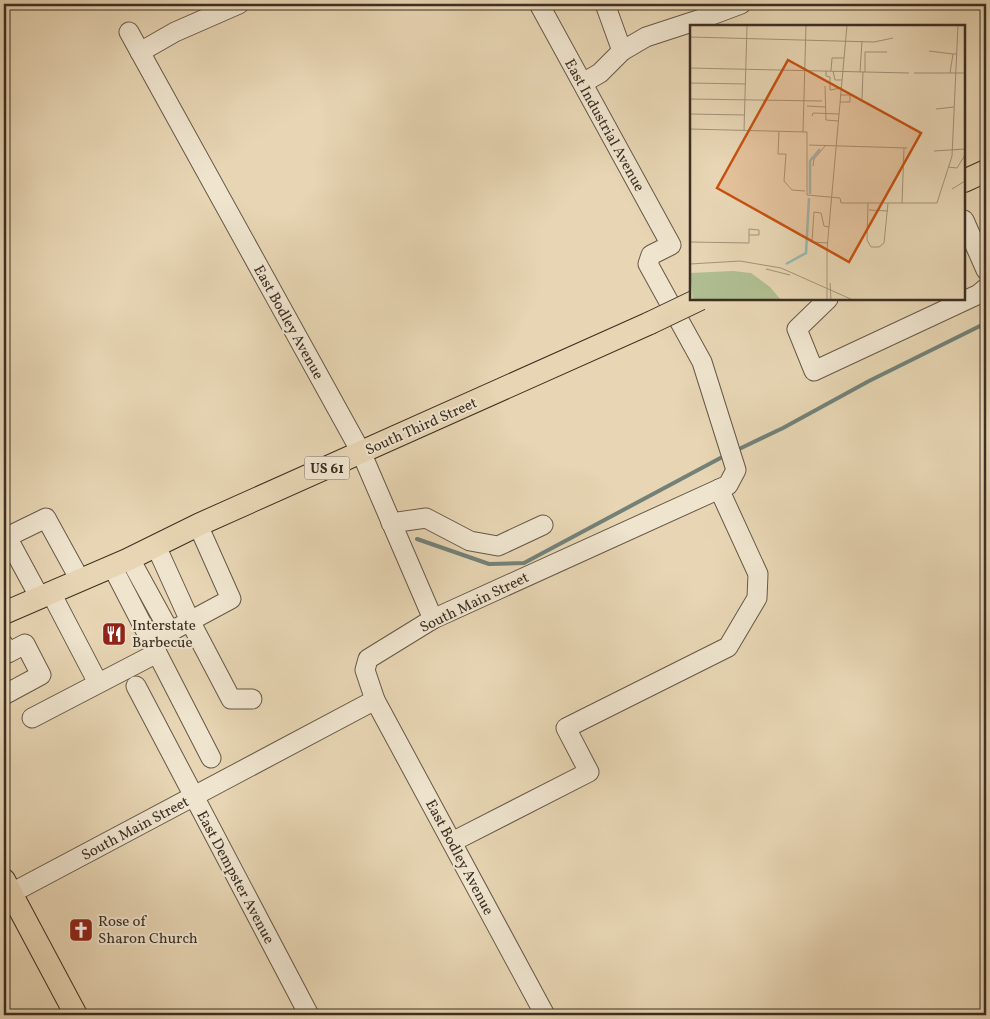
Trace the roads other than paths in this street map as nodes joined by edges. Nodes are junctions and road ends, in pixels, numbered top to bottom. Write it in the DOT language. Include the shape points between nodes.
graph roads {
  1 [pos="239,4"];
  2 [pos="539,4"];
  3 [pos="605,4"];
  4 [pos="741,4"];
  5 [pos="129,32"];
  6 [pos="622,51"];
  7 [pos="140,52"];
  8 [pos="583,83"];
  9 [pos="986,171"];
  10 [pos="965,181"];
  11 [pos="965,222"];
  12 [pos="671,245"];
  13 [pos="986,270"];
  14 [pos="986,288"];
  15 [pos="698,300"];
  16 [pos="827,300"];
  17 [pos="361,452"];
  18 [pos="719,489"];
  19 [pos="391,523"];
  20 [pos="198,525"];
  21 [pos="543,526"];
  22 [pos="156,546"];
  23 [pos="121,563"];
  24 [pos="80,580"];
  25 [pos="46,595"];
  26 [pos="4,614"];
  27 [pos="433,619"];
  28 [pos="190,621"];
  29 [pos="170,632"];
  30 [pos="154,648"];
  31 [pos="5,651"];
  32 [pos="98,683"];
  33 [pos="136,686"];
  34 [pos="4,695"];
  35 [pos="252,699"];
  36 [pos="375,700"];
  37 [pos="32,718"];
  38 [pos="211,758"];
  39 [pos="194,796"];
  40 [pos="452,842"];
  41 [pos="6,890"];
  42 [pos="76,1015"];
  43 [pos="309,1015"];
  44 [pos="545,1015"];
  1 -- 7 [label="street" via="175,32"];
  2 -- 8 [label="street, East Industrial Avenue"];
  3 -- 6 [label="street"];
  4 -- 6 [label="street" via="646,37"];
  5 -- 7 [label="street, East Bodley Avenue"];
  6 -- 8 [label="street" via="600,73"];
  7 -- 17 [label="street, East Bodley Avenue"];
  8 -- 12 [label="street, East Industrial Avenue"];
  9 -- 10 [label="main road"];
  11 -- 13 [label="street"];
  12 -- 18 [label="street, South Main Street" via="651,255 648,264 702,362 736,470 728,485"];
  14 -- 16 [label="street" via="814,371 797,329"];
  15 -- 17 [label="main road, South Third Street / US 61, bridge"];
  17 -- 19 [label="street, East Bodley Avenue"];
  17 -- 20 [label="main road, South Third Street / US 61"];
  18 -- 27 [label="street, South Main Street"];
  18 -- 40 [label="street" via="758,574 756,598 728,647 566,728 589,772"];
  19 -- 21 [label="street" via="426,518 470,542 498,546"];
  19 -- 27 [label="street, East Bodley Avenue"];
  20 -- 22 [label="main road, South Third Street / US 61"];
  20 -- 28 [label="street" via="231,599"];
  22 -- 23 [label="main road, South Third Street / US 61"];
  22 -- 28 [label="street"];
  23 -- 24 [label="main road, South Third Street / US 61"];
  23 -- 29 [label="street"];
  23 -- 30 [label="street"];
  24 -- 25 [label="main road, South Third Street / US 61"];
  24 -- 25 [label="street" via="46,518 7,538"];
  25 -- 26 [label="main road, South Third Street / US 61"];
  25 -- 32 [label="street"];
  27 -- 36 [label="street, South Main Street" via="368,659 365,670"];
  28 -- 29 [label="street"];
  28 -- 35 [label="street" via="231,699"];
  29 -- 30 [label="street"];
  30 -- 32 [label="street"];
  30 -- 38 [label="street"];
  31 -- 34 [label="street" via="25,644 41,675"];
  32 -- 37 [label="street"];
  33 -- 39 [label="street, East Dempster Avenue"];
  36 -- 39 [label="street, South Main Street"];
  36 -- 40 [label="street, East Bodley Avenue"];
  39 -- 41 [label="street, South Main Street"];
  39 -- 43 [label="street, East Dempster Avenue"];
  40 -- 44 [label="street, East Bodley Avenue"];
  41 -- 42 [label="main road"];
}
